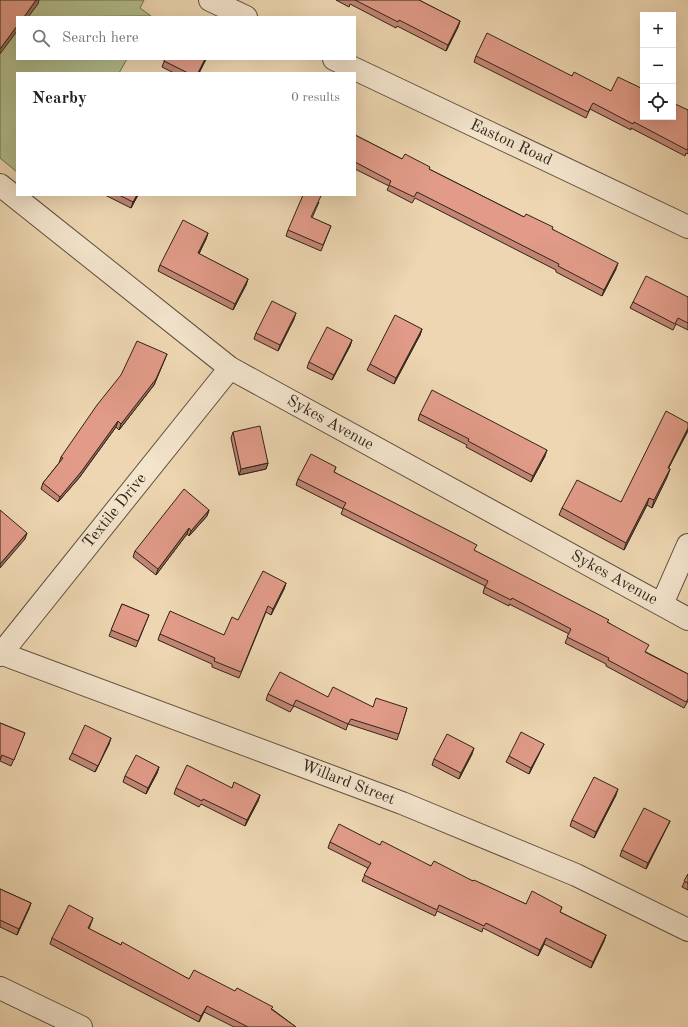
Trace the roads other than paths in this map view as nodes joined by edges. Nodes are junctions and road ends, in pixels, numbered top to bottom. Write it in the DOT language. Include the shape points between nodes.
graph roads {
  1 [pos="210,0"];
  2 [pos="244,16"];
  3 [pos="336,60"];
  4 [pos="0,185"];
  5 [pos="688,227"];
  6 [pos="230,368"];
  7 [pos="688,545"];
  8 [pos="662,604"];
  9 [pos="688,619"];
  10 [pos="0,654"];
  11 [pos="688,930"];
  12 [pos="0,988"];
  13 [pos="81,1027"];
  1 -- 2 [label="street"];
  3 -- 5 [label="street, Easton Road"];
  4 -- 6 [label="street, Sykes Avenue"];
  6 -- 8 [label="street, Sykes Avenue"];
  6 -- 10 [label="street, Textile Drive"];
  7 -- 8 [label="street"];
  8 -- 9 [label="street, Sykes Avenue"];
  10 -- 11 [label="street, Willard Street" via="402,803 576,875"];
  12 -- 13 [label="street"];
}
